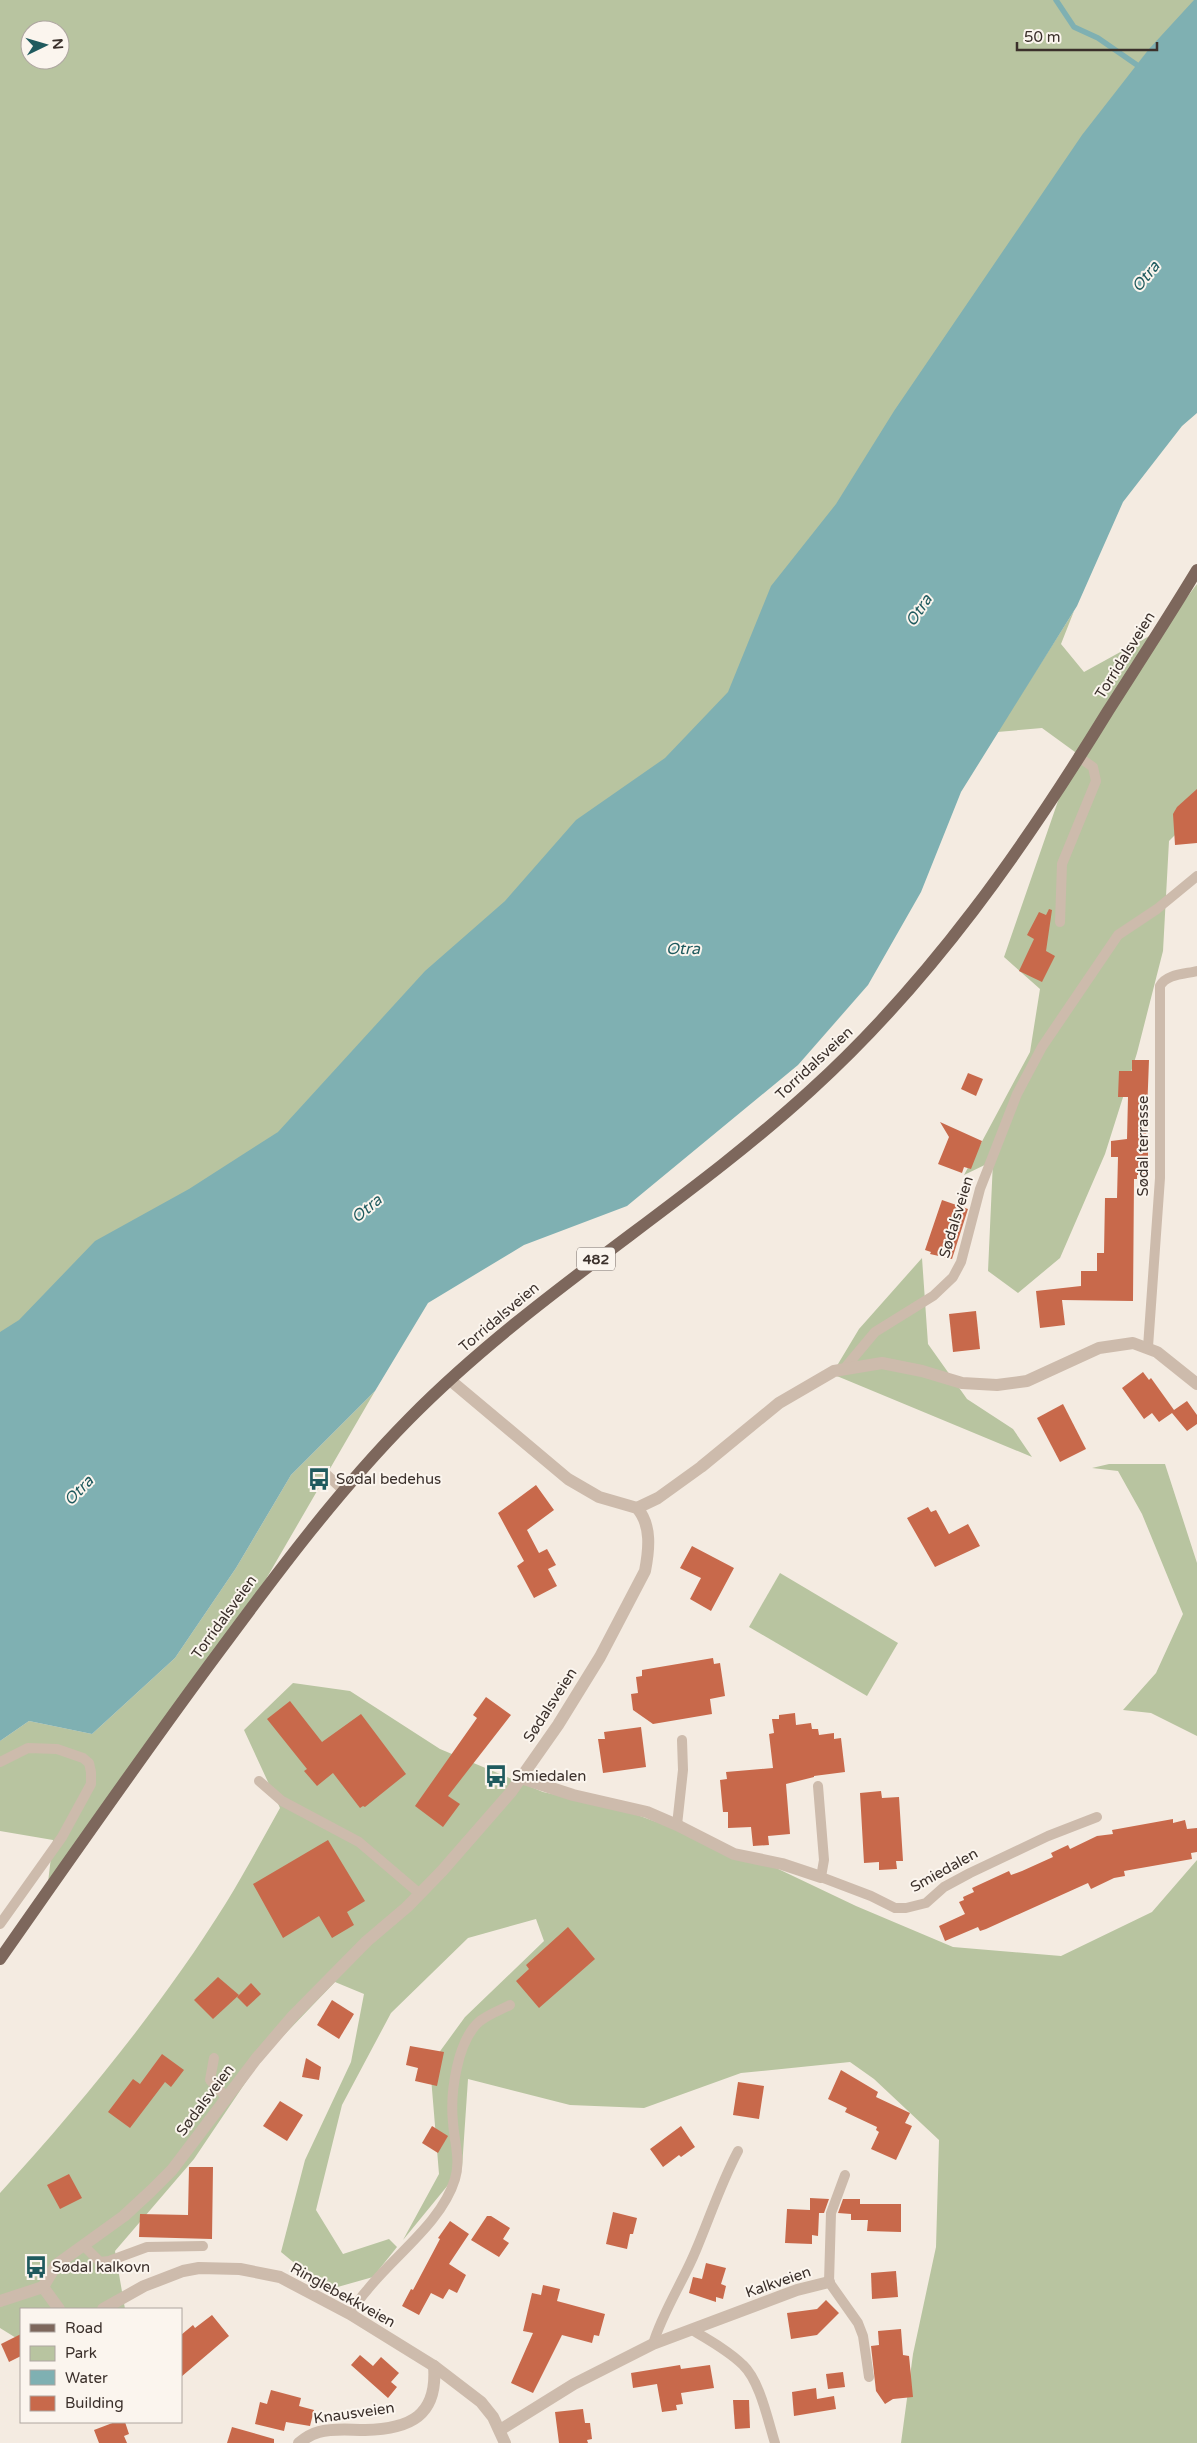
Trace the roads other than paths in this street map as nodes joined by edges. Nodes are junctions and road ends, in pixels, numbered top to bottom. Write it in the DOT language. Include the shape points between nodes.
graph roads {
  1 [pos="1197,570"];
  2 [pos="1080,758"];
  3 [pos="1197,876"];
  4 [pos="1060,922"];
  5 [pos="1197,971"];
  6 [pos="1148,1347"];
  7 [pos="844,1369"];
  8 [pos="450,1380"];
  9 [pos="1197,1384"];
  10 [pos="325,1473"];
  11 [pos="344,1491"];
  12 [pos="637,1508"];
  13 [pos="682,1740"];
  14 [pos="0,1762"];
  15 [pos="521,1778"];
  16 [pos="260,1781"];
  17 [pos="818,1786"];
  18 [pos="1097,1817"];
  19 [pos="677,1825"];
  20 [pos="821,1878"];
  21 [pos="420,1894"];
  22 [pos="0,1924"];
  23 [pos="0,1959"];
  24 [pos="510,2005"];
  25 [pos="214,2058"];
  26 [pos="226,2097"];
  27 [pos="738,2151"];
  28 [pos="845,2175"];
  29 [pos="84,2246"];
  30 [pos="203,2246"];
  31 [pos="829,2282"];
  32 [pos="43,2287"];
  33 [pos="0,2301"];
  34 [pos="58,2308"];
  35 [pos="105,2308"];
  36 [pos="350,2314"];
  37 [pos="692,2330"];
  38 [pos="653,2344"];
  39 [pos="434,2366"];
  40 [pos="869,2378"];
  41 [pos="500,2430"];
  42 [pos="299,2443"];
  43 [pos="505,2443"];
  44 [pos="775,2443"];
  1 -- 2 [label="main road, Torridalsveien / 482"];
  2 -- 4 [label="lane" via="1093,767 1096,781 1062,864"];
  2 -- 8 [label="main road, Torridalsveien / 482" via="1023,844 939,956 813,1089 733,1158 567,1281"];
  3 -- 7 [label="lane, Sødalsveien" via="1118,936 1042,1047 1016,1094 980,1189 953,1277 933,1296 875,1332"];
  5 -- 6 [label="lane, Sødal terrasse" via="1172,977 1160,986 1160,1178"];
  6 -- 7 [label="street" via="1123,1342 1099,1348 1026,1381 997,1385 962,1382 882,1363"];
  6 -- 9 [label="street"];
  7 -- 12 [label="street, Sødalsveien" via="834,1371 794,1393 701,1467 658,1498"];
  8 -- 11 [label="main road, Torridalsveien / 482" via="407,1421"];
  8 -- 12 [label="street" via="568,1479 599,1496"];
  10 -- 11 [label="lane"];
  11 -- 23 [label="main road, Torridalsveien / 482" via="249,1608"];
  12 -- 15 [label="street, Sødalsveien" via="647,1529 645,1571 600,1657"];
  13 -- 19 [label="lane"];
  14 -- 22 [label="lane" via="28,1748 52,1748 83,1758 91,1772 91,1784 62,1837"];
  15 -- 19 [label="street, Smiedalen" via="573,1795 648,1812"];
  15 -- 21 [label="street, Sødalsveien"];
  16 -- 21 [label="lane" via="282,1800 359,1842"];
  17 -- 20 [label="lane" via="824,1860"];
  18 -- 20 [label="lane, Smiedalen" via="970,1873 944,1887 926,1902 906,1908 895,1908"];
  19 -- 20 [label="street, Smiedalen" via="734,1854 782,1864"];
  21 -- 26 [label="street, Sødalsveien" via="367,1941 293,2016"];
  24 -- 36 [label="lane" via="478,2022 457,2066 452,2099 457,2164 449,2194 435,2215 368,2288"];
  25 -- 26 [label="lane" via="210,2080"];
  26 -- 29 [label="street, Sødalsveien" via="172,2170 124,2216"];
  27 -- 38 [label="lane"];
  28 -- 31 [label="lane, Kalkveien" via="832,2213"];
  29 -- 30 [label="lane" via="100,2262 147,2247"];
  29 -- 32 [label="street, Sødalsveien" via="56,2265"];
  31 -- 37 [label="street, Kalkveien" via="797,2290"];
  31 -- 40 [label="lane" via="858,2323"];
  32 -- 33 [label="street"];
  32 -- 34 [label="street"];
  35 -- 36 [label="street, Ringlebekkveien" via="170,2274 216,2268 280,2277"];
  36 -- 39 [label="street, Ringlebekkveien"];
  37 -- 38 [label="street, Kalkveien"];
  37 -- 44 [label="lane" via="745,2366 760,2397"];
  38 -- 41 [label="street, Kalkveien" via="574,2384"];
  39 -- 41 [label="street, Ringlebekkveien" via="481,2402"];
  39 -- 42 [label="street, Knausveien" via="433,2395 423,2414 416,2418 394,2426 367,2430 318,2432"];
  41 -- 43 [label="street, Ringlebekkveien"];
}
